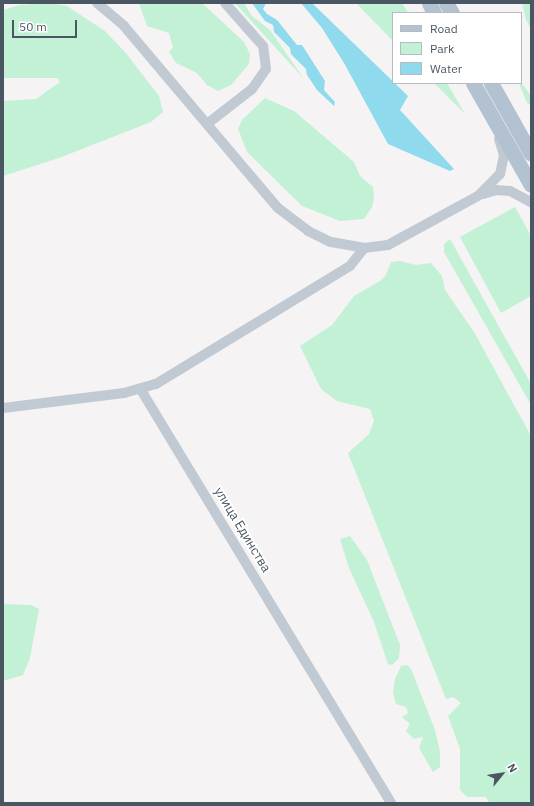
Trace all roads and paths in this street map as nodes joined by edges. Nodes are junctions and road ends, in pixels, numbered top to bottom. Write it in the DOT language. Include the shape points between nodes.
graph roads {
  1 [pos="97,3"];
  2 [pos="225,3"];
  3 [pos="429,3"];
  4 [pos="446,3"];
  5 [pos="434,12"];
  6 [pos="451,12"];
  7 [pos="474,84"];
  8 [pos="492,84"];
  9 [pos="489,110"];
  10 [pos="207,124"];
  11 [pos="531,154"];
  12 [pos="531,185"];
  13 [pos="478,196"];
  14 [pos="531,202"];
  15 [pos="364,248"];
  16 [pos="141,390"];
  17 [pos="3,408"];
  18 [pos="391,803"];
  1 -- 10 [label="street" via="124,26"];
  2 -- 10 [label="street" via="263,46 266,69 252,89"];
  3 -- 5 [label="main road"];
  4 -- 6 [label="main road"];
  7 -- 9 [label="main road"];
  8 -- 11 [label="main road"];
  9 -- 12 [label="main road"];
  9 -- 13 [label="street" via="503,149 504,161 497,180"];
  10 -- 15 [label="street" via="269,198 290,218 308,231 331,242"];
  13 -- 14 [label="street" via="496,190 510,191"];
  13 -- 15 [label="street" via="388,245"];
  15 -- 16 [label="street" via="357,260 338,274 175,374"];
  16 -- 17 [label="street"];
  16 -- 18 [label="street, улица Единства"];
}
